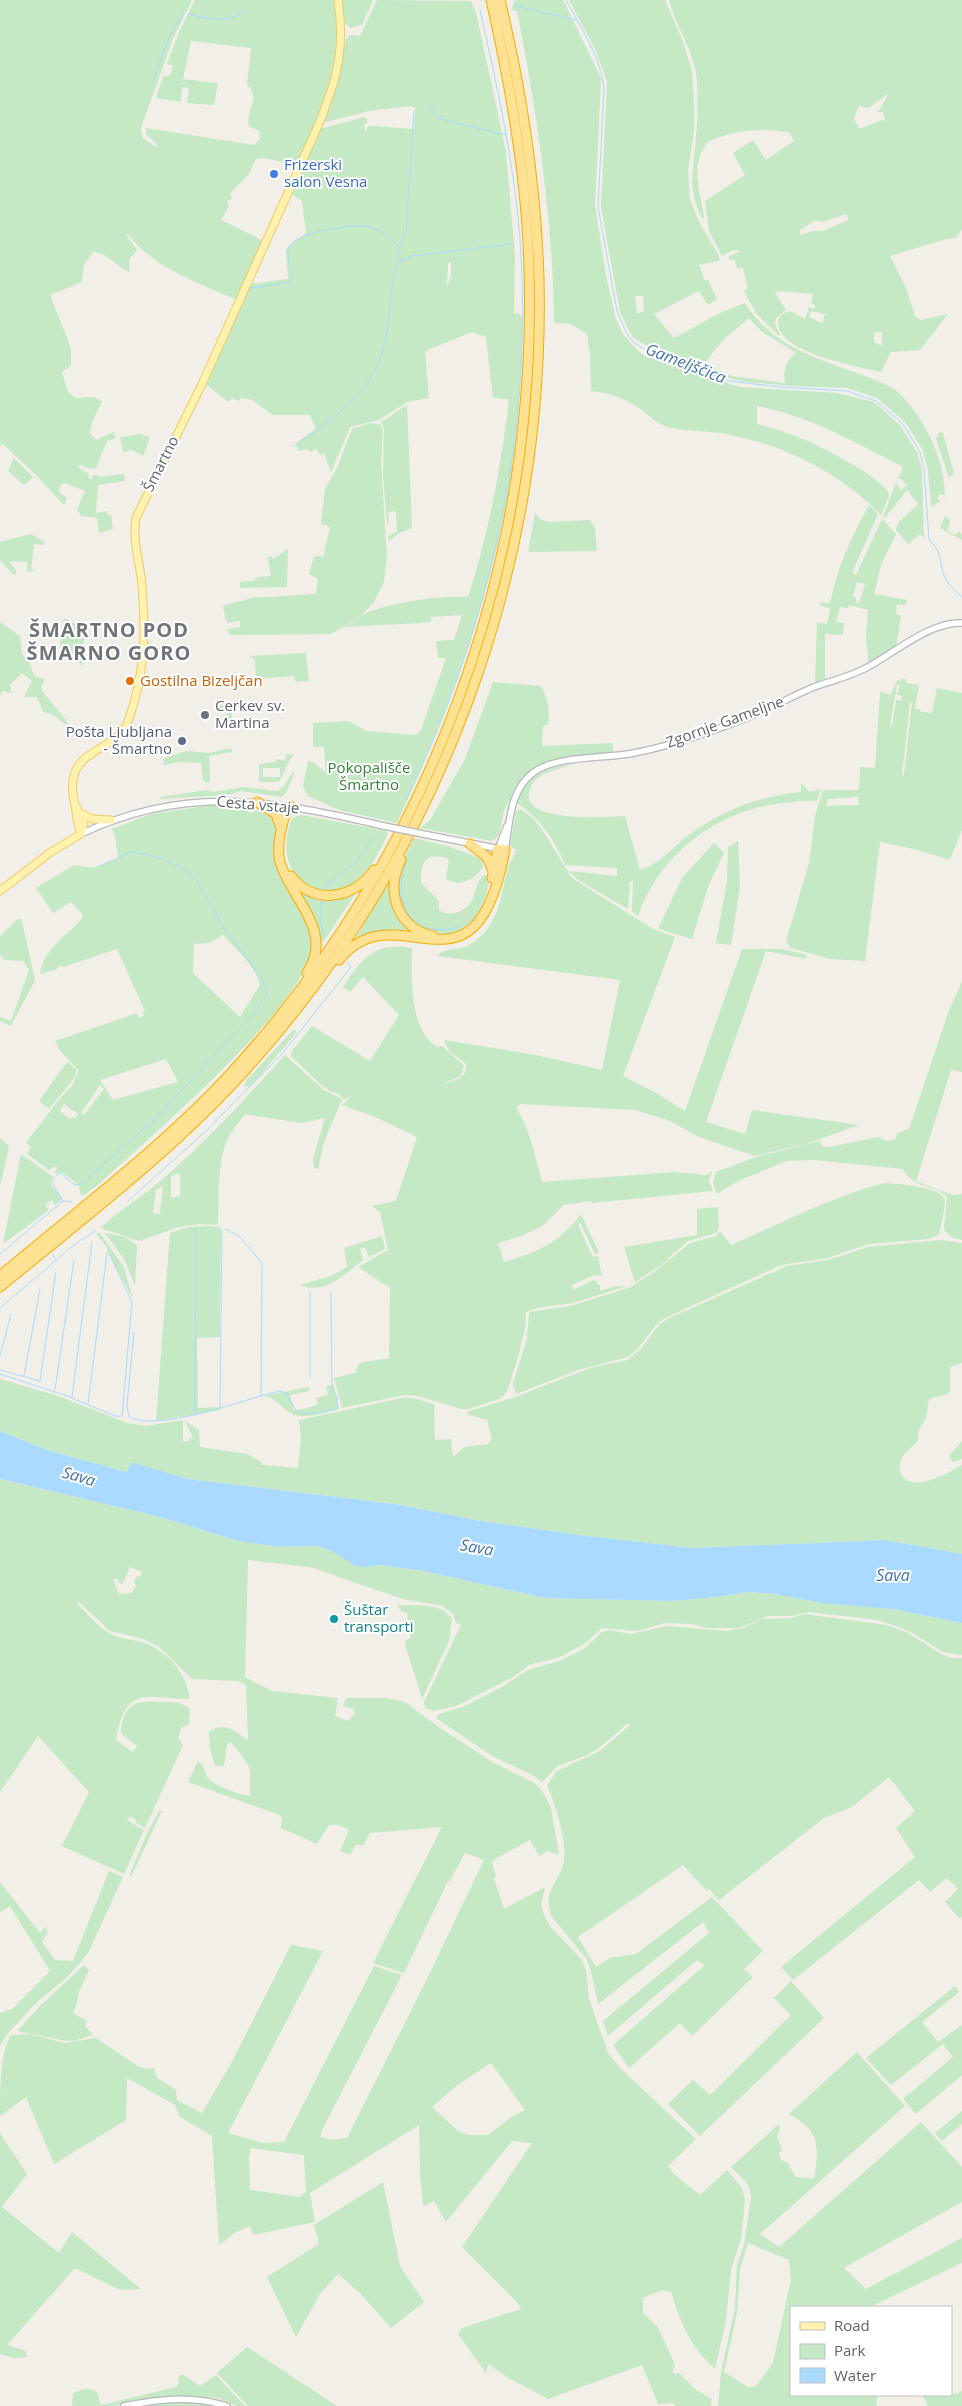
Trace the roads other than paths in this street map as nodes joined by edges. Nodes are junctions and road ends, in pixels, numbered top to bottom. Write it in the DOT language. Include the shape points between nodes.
graph roads {
  1 [pos="338,0"];
  2 [pos="490,0"];
  3 [pos="500,0"];
  4 [pos="962,623"];
  5 [pos="257,802"];
  6 [pos="75,803"];
  7 [pos="290,806"];
  8 [pos="80,813"];
  9 [pos="111,820"];
  10 [pos="413,827"];
  11 [pos="281,828"];
  12 [pos="81,834"];
  13 [pos="470,844"];
  14 [pos="501,850"];
  15 [pos="388,855"];
  16 [pos="493,872"];
  17 [pos="0,891"];
  18 [pos="317,983"];
  19 [pos="294,998"];
  20 [pos="0,1276"];
  21 [pos="0,1287"];
  22 [pos="124,2406"];
  23 [pos="227,2406"];
  1 -- 6 [label="main road, Šmartno" via="342,30 336,72 318,126 202,384 136,518 134,544 142,584 146,641 141,676 124,730 85,759 75,771 72,784"];
  2 -- 15 [label="highway" via="515,121 528,246 529,356 521,444 502,554 469,671 434,763"];
  3 -- 10 [label="highway" via="524,121 536,223 539,334 532,431 514,542 488,644 458,728"];
  4 -- 14 [label="street, Zgornje Gameljne" via="933,630 864,669 731,723 635,753 546,766 527,777 520,787"];
  5 -- 7 [label="street, Cesta vstaje"];
  5 -- 9 [label="street, Cesta vstaje" via="230,800 170,804"];
  5 -- 11 [label="highway" via="276,814"];
  6 -- 8 [label="main road"];
  6 -- 12 [label="main road" via="76,822"];
  7 -- 11 [label="highway" via="284,813"];
  7 -- 13 [label="street, Cesta vstaje, bridge"];
  7 -- 15 [label="highway" via="283,859 293,879 306,890 328,896 346,893 364,882"];
  8 -- 9 [label="main road" via="92,819"];
  8 -- 12 [label="main road" via="84,824"];
  9 -- 12 [label="street, Cesta vstaje"];
  10 -- 16 [label="highway" via="396,871 393,891 398,911 418,930 432,936 444,936 468,928 483,908"];
  10 -- 18 [label="highway" via="363,916"];
  11 -- 19 [label="highway" via="278,848 281,864 310,919 315,937 312,963"];
  12 -- 17 [label="main road, Cesta vstaje" via="51,852"];
  13 -- 14 [label="street, Cesta vstaje"];
  13 -- 16 [label="highway" via="487,857"];
  14 -- 16 [label="highway"];
  14 -- 18 [label="highway" via="487,909 481,921 470,931 443,940 394,934 368,937 352,946 329,974"];
  15 -- 19 [label="highway" via="344,928"];
  18 -- 21 [label="highway" via="255,1059 190,1128 128,1184"];
  19 -- 20 [label="highway" via="243,1060 183,1122 122,1177"];
  22 -- 23 [label="street" via="183,2398"];
}
